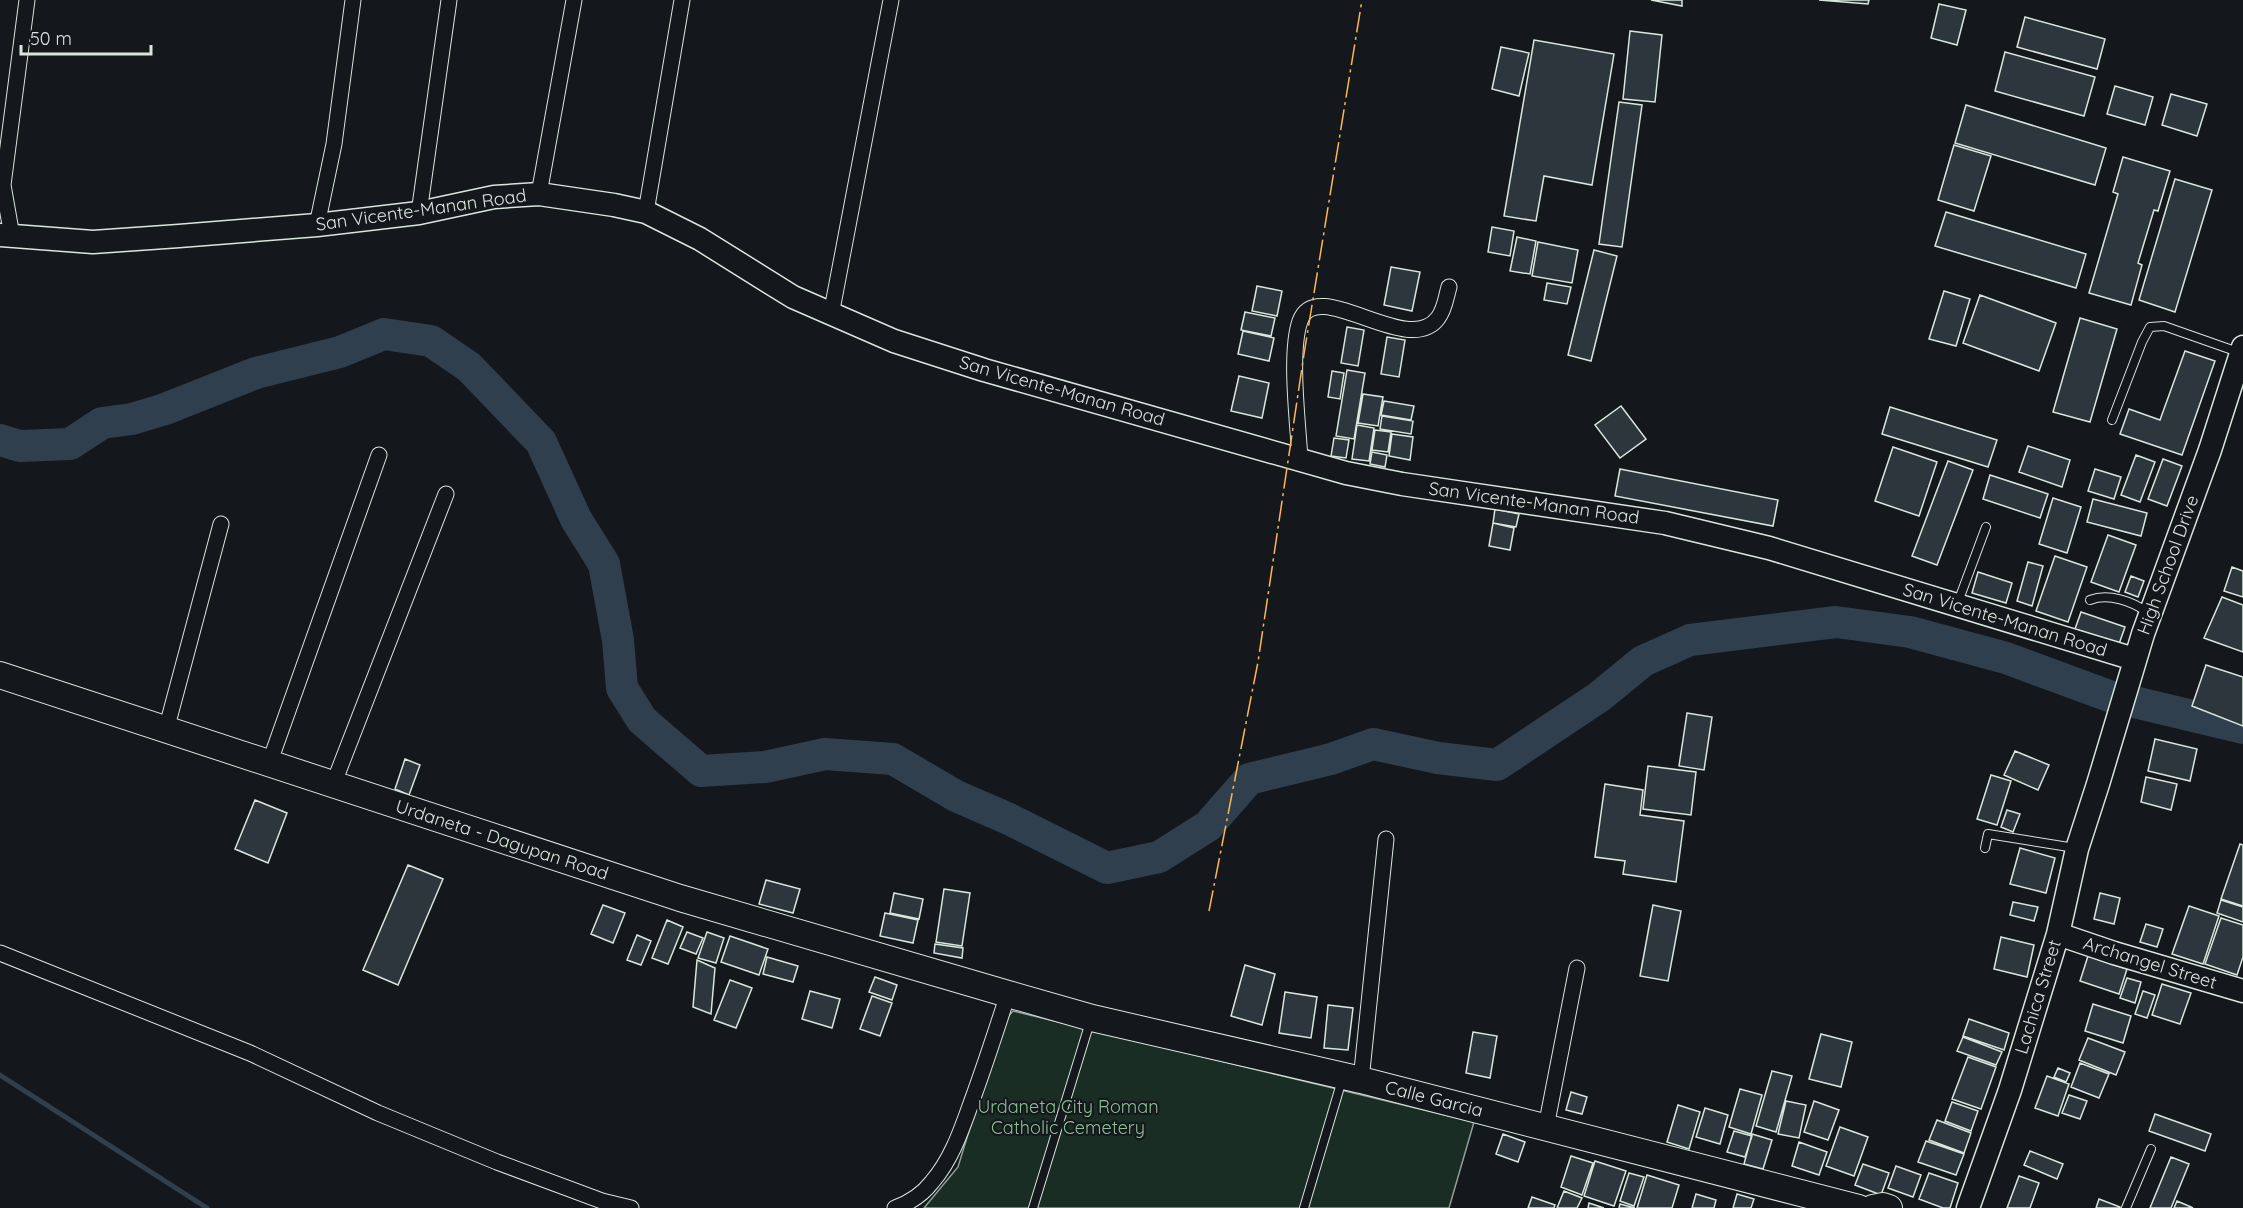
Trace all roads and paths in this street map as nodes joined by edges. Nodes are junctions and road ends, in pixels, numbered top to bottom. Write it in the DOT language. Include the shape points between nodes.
graph roads {
  1 [pos="27,0"];
  2 [pos="353,0"];
  3 [pos="449,0"];
  4 [pos="574,0"];
  5 [pos="682,0"];
  6 [pos="891,0"];
  7 [pos="539,194"];
  8 [pos="646,212"];
  9 [pos="420,213"];
  10 [pos="317,225"];
  11 [pos="6,235"];
  12 [pos="1449,287"];
  13 [pos="831,315"];
  14 [pos="2242,350"];
  15 [pos="2112,420"];
  16 [pos="379,455"];
  17 [pos="1300,459"];
  18 [pos="446,494"];
  19 [pos="221,524"];
  20 [pos="1986,527"];
  21 [pos="2090,600"];
  22 [pos="1957,607"];
  23 [pos="2149,614"];
  24 [pos="2134,659"];
  25 [pos="0,675"];
  26 [pos="166,730"];
  27 [pos="269,764"];
  28 [pos="2098,784"];
  29 [pos="333,785"];
  30 [pos="1386,840"];
  31 [pos="1985,848"];
  32 [pos="2077,849"];
  33 [pos="2058,934"];
  34 [pos="0,953"];
  35 [pos="1576,968"];
  36 [pos="2243,991"];
  37 [pos="1008,994"];
  38 [pos="1092,1018"];
  39 [pos="1352,1078"];
  40 [pos="1546,1127"];
  41 [pos="2151,1149"];
  42 [pos="631,1208"];
  43 [pos="895,1208"];
  44 [pos="1033,1208"];
  45 [pos="1304,1208"];
  46 [pos="1859,1208"];
  47 [pos="1873,1208"];
  48 [pos="1889,1208"];
  49 [pos="1968,1208"];
  50 [pos="2126,1208"];
  1 -- 11 [label="street" via="3,185"];
  2 -- 10 [label="street" via="334,144"];
  3 -- 9 [label="street"];
  4 -- 7 [label="street"];
  5 -- 8 [label="street"];
  6 -- 13 [label="street"];
  7 -- 8 [label="street, San Vicente-Manan Road"];
  7 -- 9 [label="street, San Vicente-Manan Road" via="494,197"];
  8 -- 13 [label="street, San Vicente-Manan Road"];
  9 -- 10 [label="street, San Vicente-Manan Road"];
  10 -- 11 [label="street, San Vicente-Manan Road" via="93,242"];
  12 -- 17 [label="street" via="1443,310 1422,329 1376,322 1333,307 1320,306 1305,313 1295,353"];
  13 -- 17 [label="street, San Vicente-Manan Road" via="894,341 984,370"];
  14 -- 15 [label="lane" via="2164,326 2150,327"];
  14 -- 23 [label="street, High School Drive" via="2210,450"];
  16 -- 27 [label="street"];
  17 -- 22 [label="street, San Vicente-Manan Road" via="1402,484 1665,523 1769,548"];
  18 -- 29 [label="street"];
  19 -- 26 [label="street"];
  20 -- 22 [label="lane"];
  21 -- 23 [label="lane" via="2099,596 2117,598"];
  22 -- 24 [label="street, San Vicente-Manan Road"];
  23 -- 24 [label="street, High School Drive"];
  24 -- 28 [label="street, High School Drive"];
  25 -- 26 [label="main road, Urdaneta - Dagupan Road"];
  26 -- 27 [label="main road, Urdaneta - Dagupan Road"];
  27 -- 29 [label="main road, Urdaneta - Dagupan Road"];
  28 -- 32 [label="street, Lachica Street"];
  29 -- 37 [label="main road, Urdaneta - Dagupan Road" via="680,898"];
  30 -- 39 [label="street"];
  31 -- 32 [label="lane" via="1988,834"];
  32 -- 33 [label="street, Lachica Street"];
  33 -- 36 [label="street, Archangel Street"];
  33 -- 49 [label="street, Lachica Street" via="2010,1090"];
  34 -- 42 [label="street" via="250,1053 410,1127 592,1197"];
  35 -- 40 [label="street"];
  37 -- 38 [label="main road, Calle Garcia"];
  37 -- 43 [label="street" via="949,1157 921,1194"];
  38 -- 39 [label="main road, Calle Garcia"];
  38 -- 44 [label="lane"];
  39 -- 40 [label="main road, Calle Garcia"];
  39 -- 45 [label="lane"];
  40 -- 46 [label="main road, Calle Garcia"];
  41 -- 50 [label="lane"];
  47 -- 48 [label="main road"];
}
